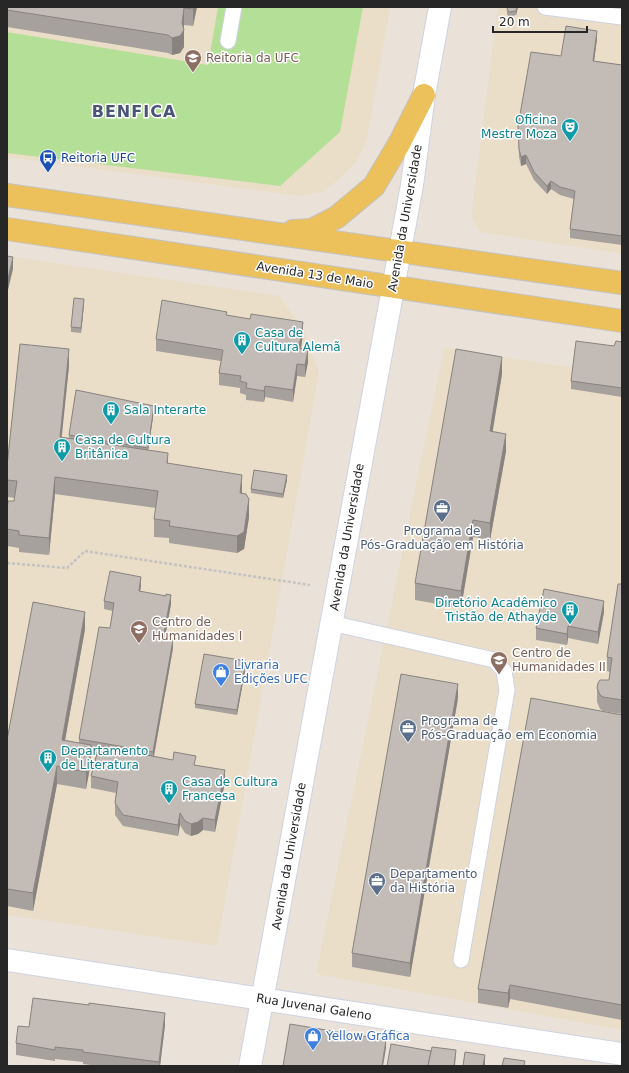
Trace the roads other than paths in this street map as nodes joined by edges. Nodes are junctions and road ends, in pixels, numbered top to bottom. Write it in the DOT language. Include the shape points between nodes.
graph roads {
  1 [pos="234,7"];
  2 [pos="440,7"];
  3 [pos="546,7"];
  4 [pos="622,17"];
  5 [pos="228,41"];
  6 [pos="424,95"];
  7 [pos="7,195"];
  8 [pos="7,229"];
  9 [pos="274,232"];
  10 [pos="400,252"];
  11 [pos="622,282"];
  12 [pos="393,286"];
  13 [pos="622,321"];
  14 [pos="331,623"];
  15 [pos="7,960"];
  16 [pos="461,960"];
  17 [pos="263,999"];
  18 [pos="622,1054"];
  19 [pos="250,1066"];
  1 -- 5 [label="lane"];
  2 -- 6 [label="main road, Avenida da Universidade"];
  3 -- 4 [label="lane"];
  6 -- 9 [label="main road" via="374,186 337,217 312,230"];
  6 -- 10 [label="main road, Avenida da Universidade"];
  7 -- 9 [label="main road"];
  8 -- 12 [label="main road, Avenida 13 de Maio"];
  9 -- 10 [label="main road"];
  10 -- 11 [label="main road"];
  10 -- 12 [label="main road, Avenida da Universidade"];
  12 -- 13 [label="main road, Avenida 13 de Maio"];
  12 -- 14 [label="main road, Avenida da Universidade"];
  14 -- 16 [label="lane" via="494,660 504,671 507,690"];
  14 -- 17 [label="main road, Avenida da Universidade"];
  15 -- 17 [label="main road, Rua Juvenal Galeno"];
  17 -- 18 [label="main road, Rua Juvenal Galeno"];
  17 -- 19 [label="main road, Avenida da Universidade"];
}
